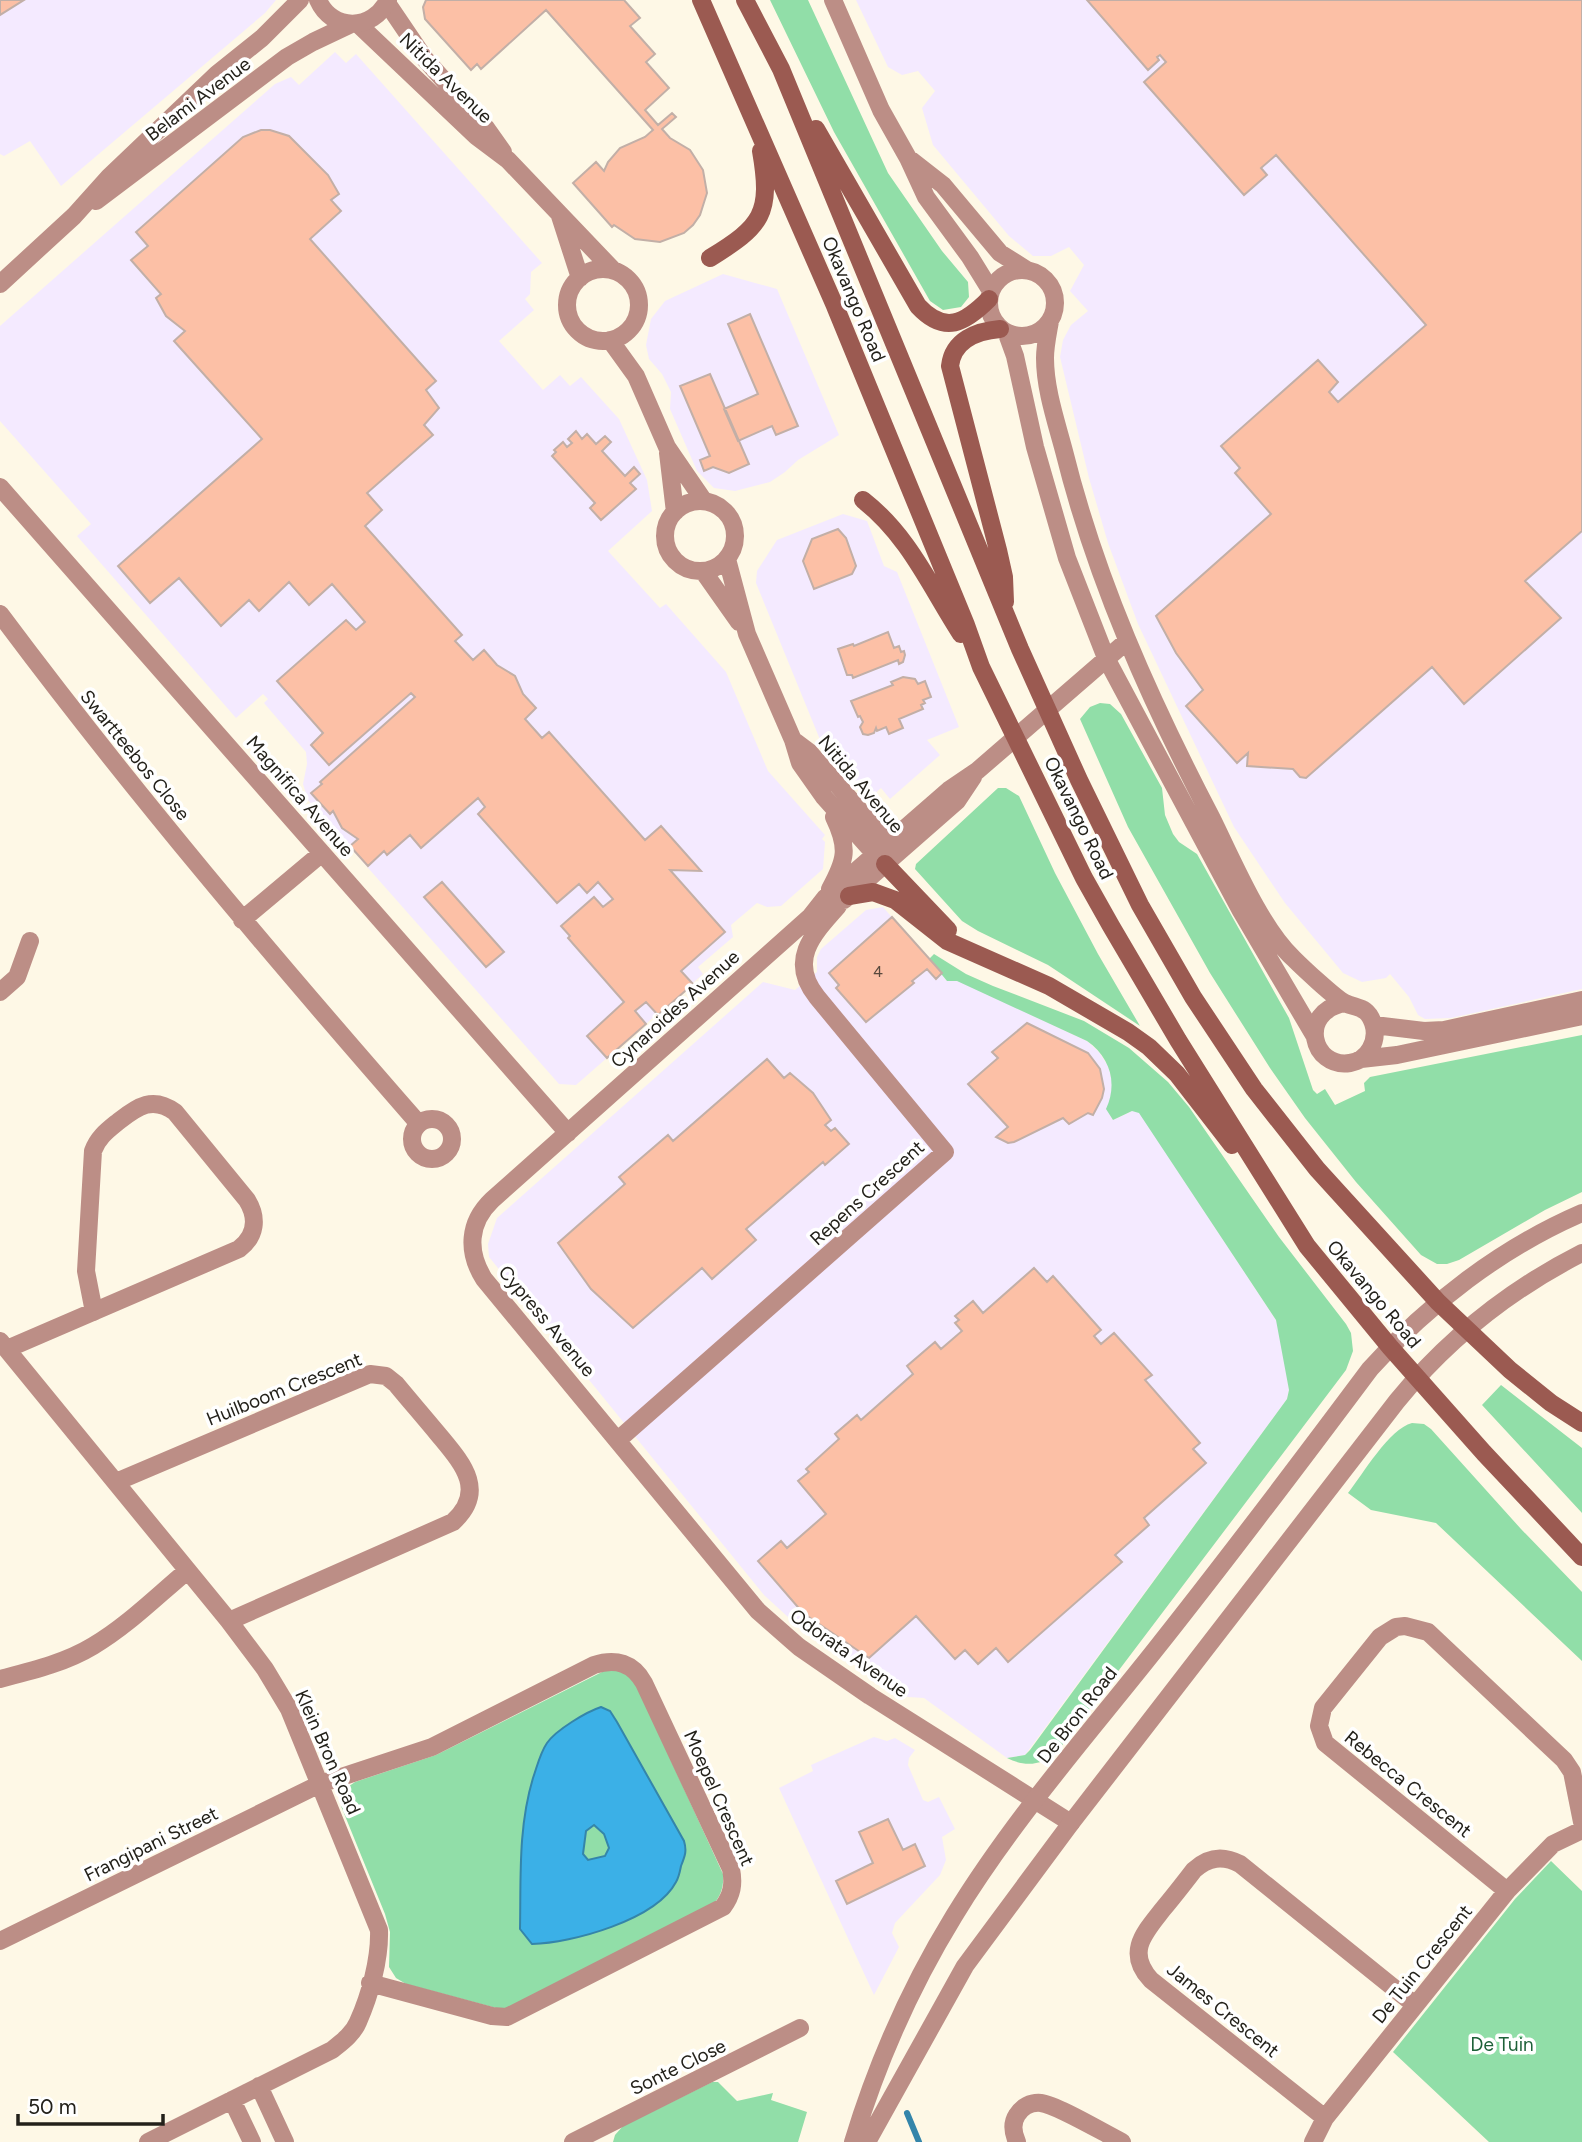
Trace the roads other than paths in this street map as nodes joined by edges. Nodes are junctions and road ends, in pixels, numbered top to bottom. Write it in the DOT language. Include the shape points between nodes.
graph roads {
  1 [pos="300,0"];
  2 [pos="318,0"];
  3 [pos="701,0"];
  4 [pos="745,0"];
  5 [pos="833,0"];
  6 [pos="387,2"];
  7 [pos="355,24"];
  8 [pos="781,69"];
  9 [pos="753,115"];
  10 [pos="908,158"];
  11 [pos="508,160"];
  12 [pos="558,213"];
  13 [pos="74,216"];
  14 [pos="710,258"];
  15 [pos="1027,270"];
  16 [pos="614,271"];
  17 [pos="4,278"];
  18 [pos="580,278"];
  19 [pos="990,295"];
  20 [pos="1050,321"];
  21 [pos="1004,331"];
  22 [pos="627,332"];
  23 [pos="610,340"];
  24 [pos="636,376"];
  25 [pos="667,447"];
  26 [pos="0,487"];
  27 [pos="863,500"];
  28 [pos="704,501"];
  29 [pos="676,512"];
  30 [pos="727,559"];
  31 [pos="703,571"];
  32 [pos="1005,613"];
  33 [pos="0,614"];
  34 [pos="747,634"];
  35 [pos="1127,641"];
  36 [pos="1106,658"];
  37 [pos="981,667"];
  38 [pos="793,740"];
  39 [pos="824,797"];
  40 [pos="322,853"];
  41 [pos="885,855"];
  42 [pos="837,900"];
  43 [pos="242,920"];
  44 [pos="30,941"];
  45 [pos="984,957"];
  46 [pos="0,992"];
  47 [pos="1582,1000"];
  48 [pos="1345,1003"];
  49 [pos="1582,1016"];
  50 [pos="1374,1025"];
  51 [pos="1314,1035"];
  52 [pos="1361,1059"];
  53 [pos="419,1124"];
  54 [pos="568,1133"];
  55 [pos="1582,1213"];
  56 [pos="1307,1246"];
  57 [pos="1582,1253"];
  58 [pos="1437,1302"];
  59 [pos="93,1312"];
  60 [pos="1466,1330"];
  61 [pos="4,1345"];
  62 [pos="1390,1347"];
  63 [pos="1417,1377"];
  64 [pos="1582,1423"];
  65 [pos="618,1440"];
  66 [pos="116,1482"];
  67 [pos="1582,1557"];
  68 [pos="187,1571"];
  69 [pos="229,1621"];
  70 [pos="0,1679"];
  71 [pos="320,1784"];
  72 [pos="1035,1801"];
  73 [pos="1582,1822"];
  74 [pos="1071,1823"];
  75 [pos="1582,1830"];
  76 [pos="1507,1891"];
  77 [pos="0,1941"];
  78 [pos="370,1983"];
  79 [pos="1415,2005"];
  80 [pos="800,2028"];
  81 [pos="259,2086"];
  82 [pos="232,2100"];
  83 [pos="1325,2118"];
  84 [pos="599,2136"];
  85 [pos="148,2142"];
  86 [pos="252,2142"];
  87 [pos="285,2142"];
  88 [pos="573,2142"];
  89 [pos="853,2142"];
  90 [pos="867,2142"];
  91 [pos="1017,2142"];
  92 [pos="1122,2142"];
  93 [pos="1313,2142"];
  1 -- 13 [label="street, Belami Avenue" via="108,177"];
  2 -- 7 [label="street, Nitida Avenue" via="332,18"];
  3 -- 9 [label="main road, Okavango Road"];
  4 -- 8 [label="main road, Okavango Road"];
  5 -- 10 [label="street" via="881,110"];
  6 -- 7 [label="street, Belami Avenue" via="375,17"];
  6 -- 11 [label="street, Nitida Avenue" via="425,59"];
  7 -- 11 [label="street, Nitida Avenue"];
  7 -- 13 [label="street, Belami Avenue" via="288,57"];
  8 -- 19 [label="main road" via="918,306 938,322 950,323 967,318"];
  8 -- 32 [label="main road, Okavango Road"];
  9 -- 14 [label="main road" via="764,169 763,206 746,235"];
  9 -- 37 [label="main road, Okavango Road"];
  10 -- 15 [label="street" via="943,186 999,253"];
  10 -- 19 [label="street" via="926,197 970,257"];
  11 -- 12 [label="street, Nitida Avenue"];
  12 -- 16 [label="street, Nitida Avenue"];
  12 -- 18 [label="street, Nitida Avenue"];
  13 -- 17 [label="street, Belami Avenue"];
  15 -- 19 [label="street" via="1005,274"];
  15 -- 20 [label="street" via="1052,287 1056,301"];
  16 -- 18 [label="street" via="599,269"];
  16 -- 22 [label="street" via="631,282 639,302"];
  18 -- 23 [label="street" via="568,299 572,323 589,338"];
  19 -- 21 [label="street" via="990,315"];
  20 -- 21 [label="street" via="1031,336"];
  20 -- 35 [label="street" via="1045,367 1060,436 1084,526"];
  21 -- 32 [label="main road" via="986,330 960,343 950,366 1004,577"];
  21 -- 36 [label="street" via="1015,356 1063,547"];
  22 -- 23 [label="street"];
  22 -- 24 [label="street"];
  23 -- 24 [label="street"];
  24 -- 25 [label="street"];
  25 -- 28 [label="street"];
  25 -- 29 [label="street"];
  26 -- 40 [label="street, Magnifica Avenue"];
  27 -- 37 [label="main road" via="905,541"];
  28 -- 29 [label="street"];
  28 -- 30 [label="street" via="722,509 731,520 736,536"];
  29 -- 31 [label="street" via="666,530 670,553 680,565"];
  30 -- 31 [label="street"];
  30 -- 34 [label="street, Nitida Avenue"];
  31 -- 34 [label="street, Nitida Avenue"];
  32 -- 58 [label="main road, Okavango Road" via="1079,779 1147,917 1193,997 1254,1088 1317,1169"];
  33 -- 43 [label="street, Swartteebos Close" via="125,778"];
  34 -- 38 [label="street, Nitida Avenue"];
  35 -- 36 [label="street, Cynaroides Avenue"];
  35 -- 48 [label="street" via="1178,755 1270,929 1291,956"];
  36 -- 41 [label="street, Cynaroides Avenue" via="977,771 957,801"];
  36 -- 51 [label="street" via="1241,911"];
  37 -- 56 [label="main road, Okavango Road" via="1084,878 1141,979"];
  38 -- 39 [label="street, Nitida Avenue" via="800,763"];
  38 -- 41 [label="street, Nitida Avenue" via="816,760"];
  39 -- 41 [label="street, Nitida Avenue"];
  39 -- 42 [label="street, Nitida Avenue" via="845,846"];
  40 -- 43 [label="street"];
  40 -- 54 [label="street, Magnifica Avenue"];
  41 -- 42 [label="street, Cynaroides Avenue"];
  41 -- 45 [label="main road" via="954,936"];
  42 -- 45 [label="main road" via="873,892 895,900 947,941"];
  42 -- 54 [label="street, Cynaroides Avenue" via="810,917"];
  42 -- 65 [label="street, Repens Crescent" via="811,939 803,961 810,988 945,1152"];
  43 -- 53 [label="street, Swartteebos Close"];
  44 -- 46 [label="street" via="17,977"];
  45 -- 56 [label="main road" via="1073,998 1159,1055"];
  47 -- 50 [label="street" via="1444,1030"];
  48 -- 50 [label="street" via="1363,1009"];
  48 -- 51 [label="street" via="1323,1012"];
  49 -- 52 [label="street"];
  50 -- 52 [label="street" via="1373,1044"];
  51 -- 52 [label="street" via="1326,1057 1337,1063"];
  54 -- 65 [label="street, Cypress Avenue" via="484,1207 474,1226 472,1248 484,1279"];
  55 -- 58 [label="street, De Bron Road" via="1508,1253"];
  56 -- 62 [label="main road, Okavango Road"];
  57 -- 60 [label="street" via="1520,1289"];
  58 -- 60 [label="main road, Okavango Road"];
  58 -- 62 [label="street, De Bron Road"];
  59 -- 59 [label="street" via="239,1250 253,1232 254,1216 247,1200 175,1112 161,1105 137,1107 100,1137 93,1151 86,1271"];
  59 -- 61 [label="street"];
  60 -- 63 [label="street"];
  60 -- 64 [label="main road, Okavango Road" via="1551,1403"];
  61 -- 66 [label="street, Klein Bron Road"];
  62 -- 63 [label="main road, Okavango Road"];
  62 -- 72 [label="street, De Bron Road"];
  63 -- 67 [label="main road, Okavango Road"];
  63 -- 74 [label="street"];
  65 -- 72 [label="street, Odorata Avenue" via="776,1629 870,1696"];
  66 -- 68 [label="street, Klein Bron Road"];
  66 -- 69 [label="street, Huilboom Crescent" via="370,1374 386,1376 396,1384 461,1462 469,1479 469,1498 453,1522"];
  68 -- 69 [label="street, Klein Bron Road"];
  68 -- 70 [label="street" via="91,1647"];
  69 -- 71 [label="street, Klein Bron Road" via="289,1709"];
  71 -- 77 [label="street, Frangipani Street"];
  71 -- 78 [label="street, Klein Bron Road" via="379,1930"];
  71 -- 78 [label="street, Moepel Crescent" via="432,1747 594,1665 621,1662 635,1670 644,1683 731,1869 731,1894 717,1912 514,2014 492,2016"];
  72 -- 74 [label="street, Odorata Avenue"];
  72 -- 89 [label="street, De Bron Road" via="954,1916 912,1993 887,2044"];
  73 -- 76 [label="street, Rebecca Crescent" via="1572,1772 1564,1760 1428,1632 1405,1626 1380,1637 1324,1708 1319,1726 1325,1743"];
  74 -- 90 [label="street" via="965,1966"];
  75 -- 76 [label="street, De Tuin Crescent" via="1553,1844"];
  76 -- 79 [label="street, De Tuin Crescent"];
  78 -- 81 [label="street, Klein Bron Road" via="358,2023 347,2039"];
  79 -- 83 [label="street, De Tuin Crescent"];
  79 -- 83 [label="street, James Crescent" via="1240,1864 1218,1858 1194,1870 1142,1937 1143,1969"];
  80 -- 84 [label="street, Sonte Close"];
  81 -- 82 [label="street, Klein Bron Road"];
  81 -- 87 [label="street"];
  82 -- 85 [label="street, Klein Bron Road"];
  82 -- 86 [label="street"];
  83 -- 93 [label="street, De Tuin Crescent"];
  84 -- 88 [label="street, Sonte Close"];
  91 -- 92 [label="street" via="1013,2130 1017,2115 1036,2103"];
}
